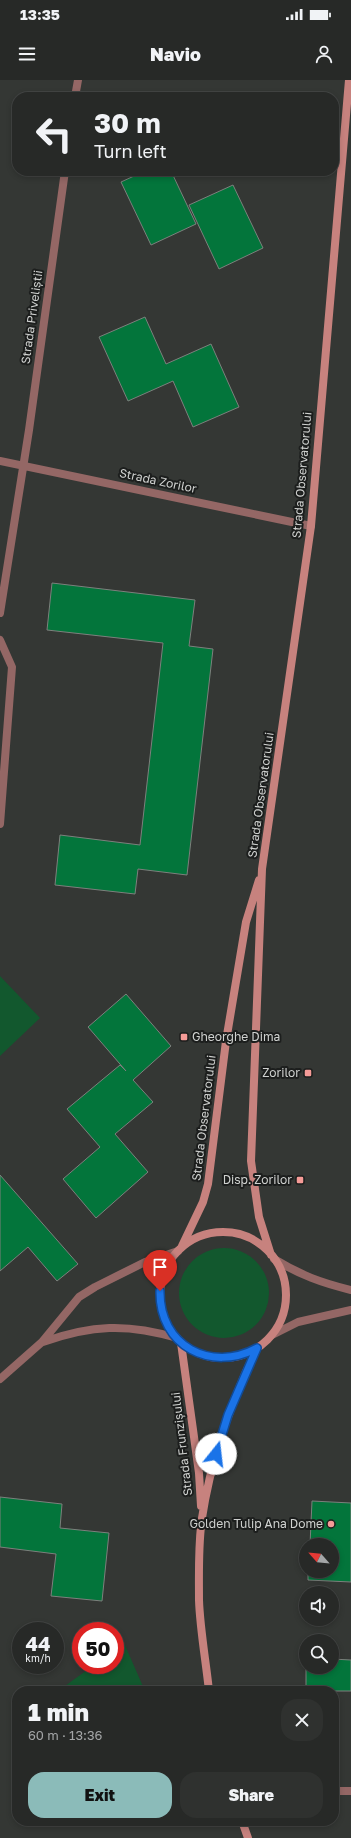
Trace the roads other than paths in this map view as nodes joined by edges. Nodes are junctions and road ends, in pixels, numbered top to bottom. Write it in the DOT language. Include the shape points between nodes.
graph roads {
  1 [pos="78,80"];
  2 [pos="349,80"];
  3 [pos="76,92"];
  4 [pos="63,176"];
  5 [pos="0,461"];
  6 [pos="23,466"];
  7 [pos="311,526"];
  8 [pos="0,613"];
  9 [pos="0,640"];
  10 [pos="0,824"];
  11 [pos="262,869"];
  12 [pos="180,1250"];
  13 [pos="272,1257"];
  14 [pos="351,1290"];
  15 [pos="351,1310"];
  16 [pos="272,1335"];
  17 [pos="179,1340"];
  18 [pos="42,1342"];
  19 [pos="257,1348"];
  20 [pos="0,1379"];
  21 [pos="202,1519"];
  22 [pos="208,1686"];
  23 [pos="351,1790"];
  24 [pos="339,1791"];
  25 [pos="244,1826"];
  26 [pos="248,1838"];
  1 -- 3 [label="street"];
  2 -- 7 [label="main road, Strada Observatorului"];
  4 -- 6 [label="street, Strada Priveliștii"];
  5 -- 6 [label="street, Strada Zorilor"];
  6 -- 7 [label="street, Strada Zorilor"];
  6 -- 8 [label="street, Strada Priveliștii"];
  7 -- 11 [label="main road, Strada Observatorului"];
  9 -- 10 [label="street" via="12,667"];
  11 -- 12 [label="main road, Strada Observatorului" via="246,922 226,1041 208,1184 203,1202"];
  11 -- 13 [label="main road, Strada Observatorului" via="251,1161 259,1217"];
  12 -- 13 [label="main road" via="201,1236 225,1232 250,1239 262,1246"];
  12 -- 17 [label="main road" via="163,1275 160,1302 165,1321"];
  12 -- 18 [label="street" via="139,1265 79,1297"];
  13 -- 14 [label="street" via="310,1279"];
  13 -- 16 [label="main road" via="282,1273 285,1305"];
  15 -- 16 [label="street" via="298,1322"];
  16 -- 19 [label="main road"];
  17 -- 18 [label="street" via="136,1328 95,1328 70,1332"];
  17 -- 19 [label="main road" via="190,1350 212,1358 236,1357"];
  17 -- 21 [label="main road, Strada Frunzișului" via="200,1474"];
  18 -- 20 [label="street"];
  19 -- 21 [label="main road, Strada Frunzișului" via="218,1442"];
  21 -- 22 [label="main road, Strada Frunzișului" via="199,1602"];
  23 -- 24 [label="street"];
  25 -- 26 [label="main road"];
}
